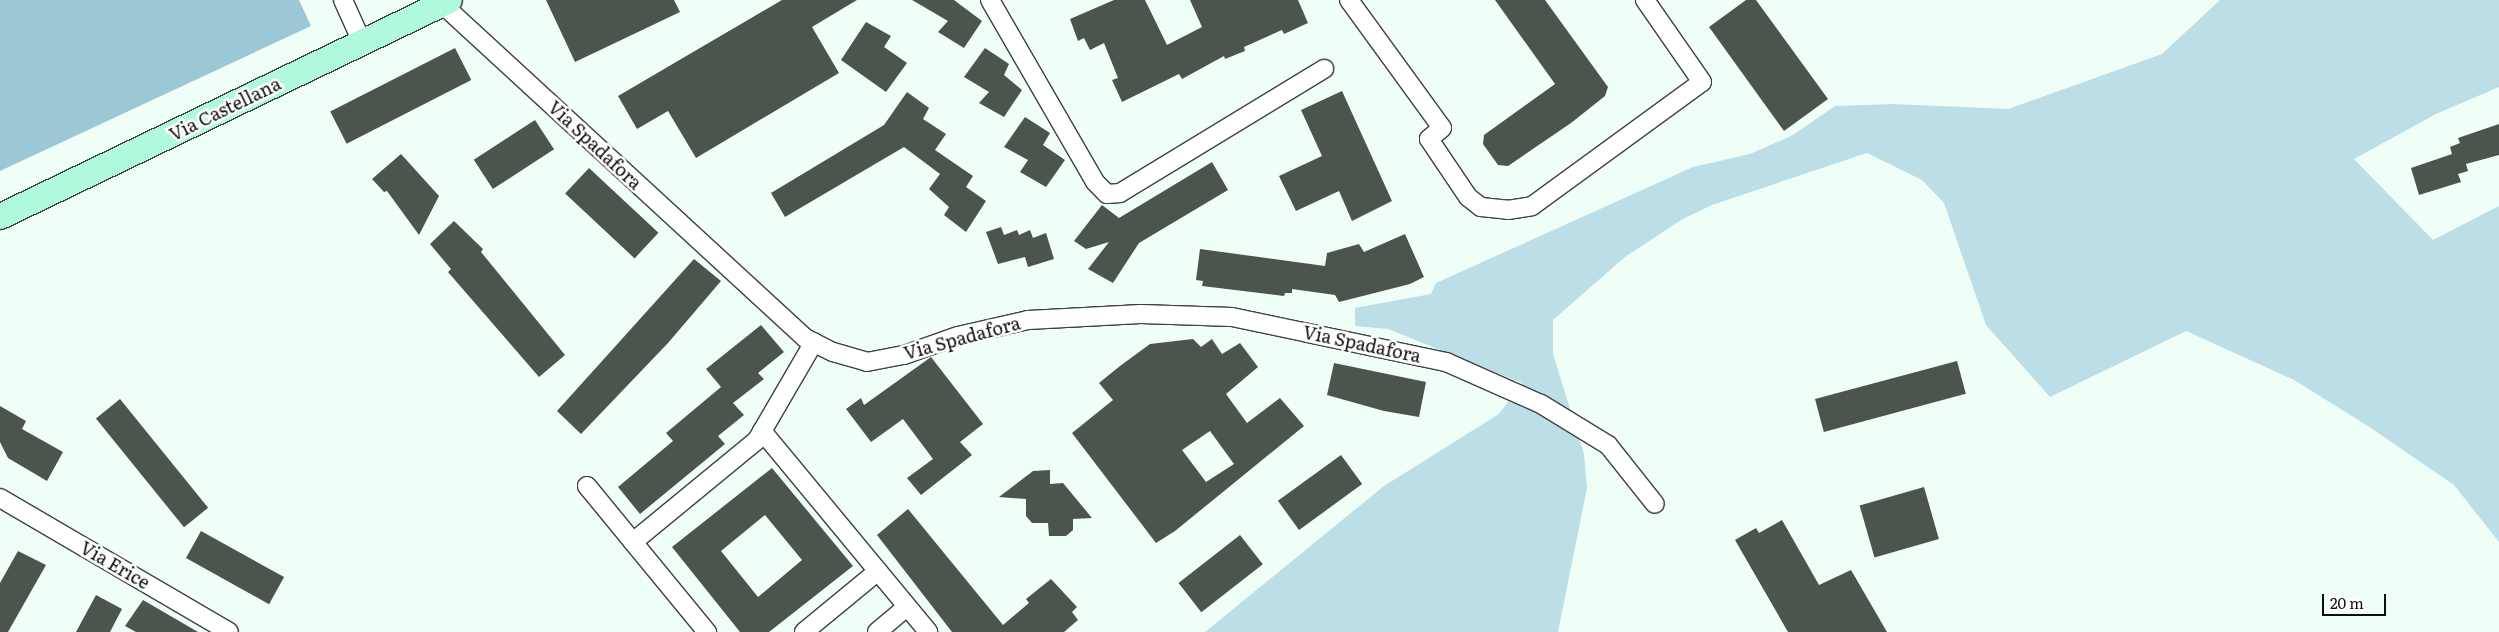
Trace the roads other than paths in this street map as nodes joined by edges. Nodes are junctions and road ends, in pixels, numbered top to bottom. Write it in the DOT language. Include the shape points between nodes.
graph roads {
  1 [pos="343,0"];
  2 [pos="990,0"];
  3 [pos="1349,0"];
  4 [pos="1645,0"];
  5 [pos="445,2"];
  6 [pos="362,42"];
  7 [pos="1324,69"];
  8 [pos="0,216"];
  9 [pos="814,342"];
  10 [pos="762,431"];
  11 [pos="587,486"];
  12 [pos="0,498"];
  13 [pos="1655,504"];
  14 [pos="633,542"];
  15 [pos="878,571"];
  16 [pos="907,607"];
  17 [pos="229,632"];
  18 [pos="707,632"];
  19 [pos="804,632"];
  20 [pos="877,632"];
  21 [pos="928,632"];
  1 -- 6 [label="street"];
  2 -- 7 [label="street" via="1095,182 1107,194 1120,192"];
  3 -- 4 [label="street" via="1442,128 1428,139 1468,197 1481,207 1508,210 1532,206 1702,82"];
  5 -- 6 [label="main road, Via Castellana"];
  5 -- 9 [label="street, Via Spadafora" via="805,338"];
  6 -- 8 [label="main road, Via Castellana"];
  9 -- 10 [label="street"];
  9 -- 13 [label="street, Via Spadafora" via="833,352 867,362 904,356 958,336 1028,320 1141,314 1232,318 1330,336 1446,362 1541,404 1608,445"];
  10 -- 14 [label="street" via="757,440"];
  10 -- 15 [label="street"];
  11 -- 14 [label="street"];
  12 -- 17 [label="street, Via Erice"];
  14 -- 18 [label="street"];
  15 -- 16 [label="street"];
  15 -- 19 [label="street"];
  16 -- 20 [label="street"];
  16 -- 21 [label="street"];
}
